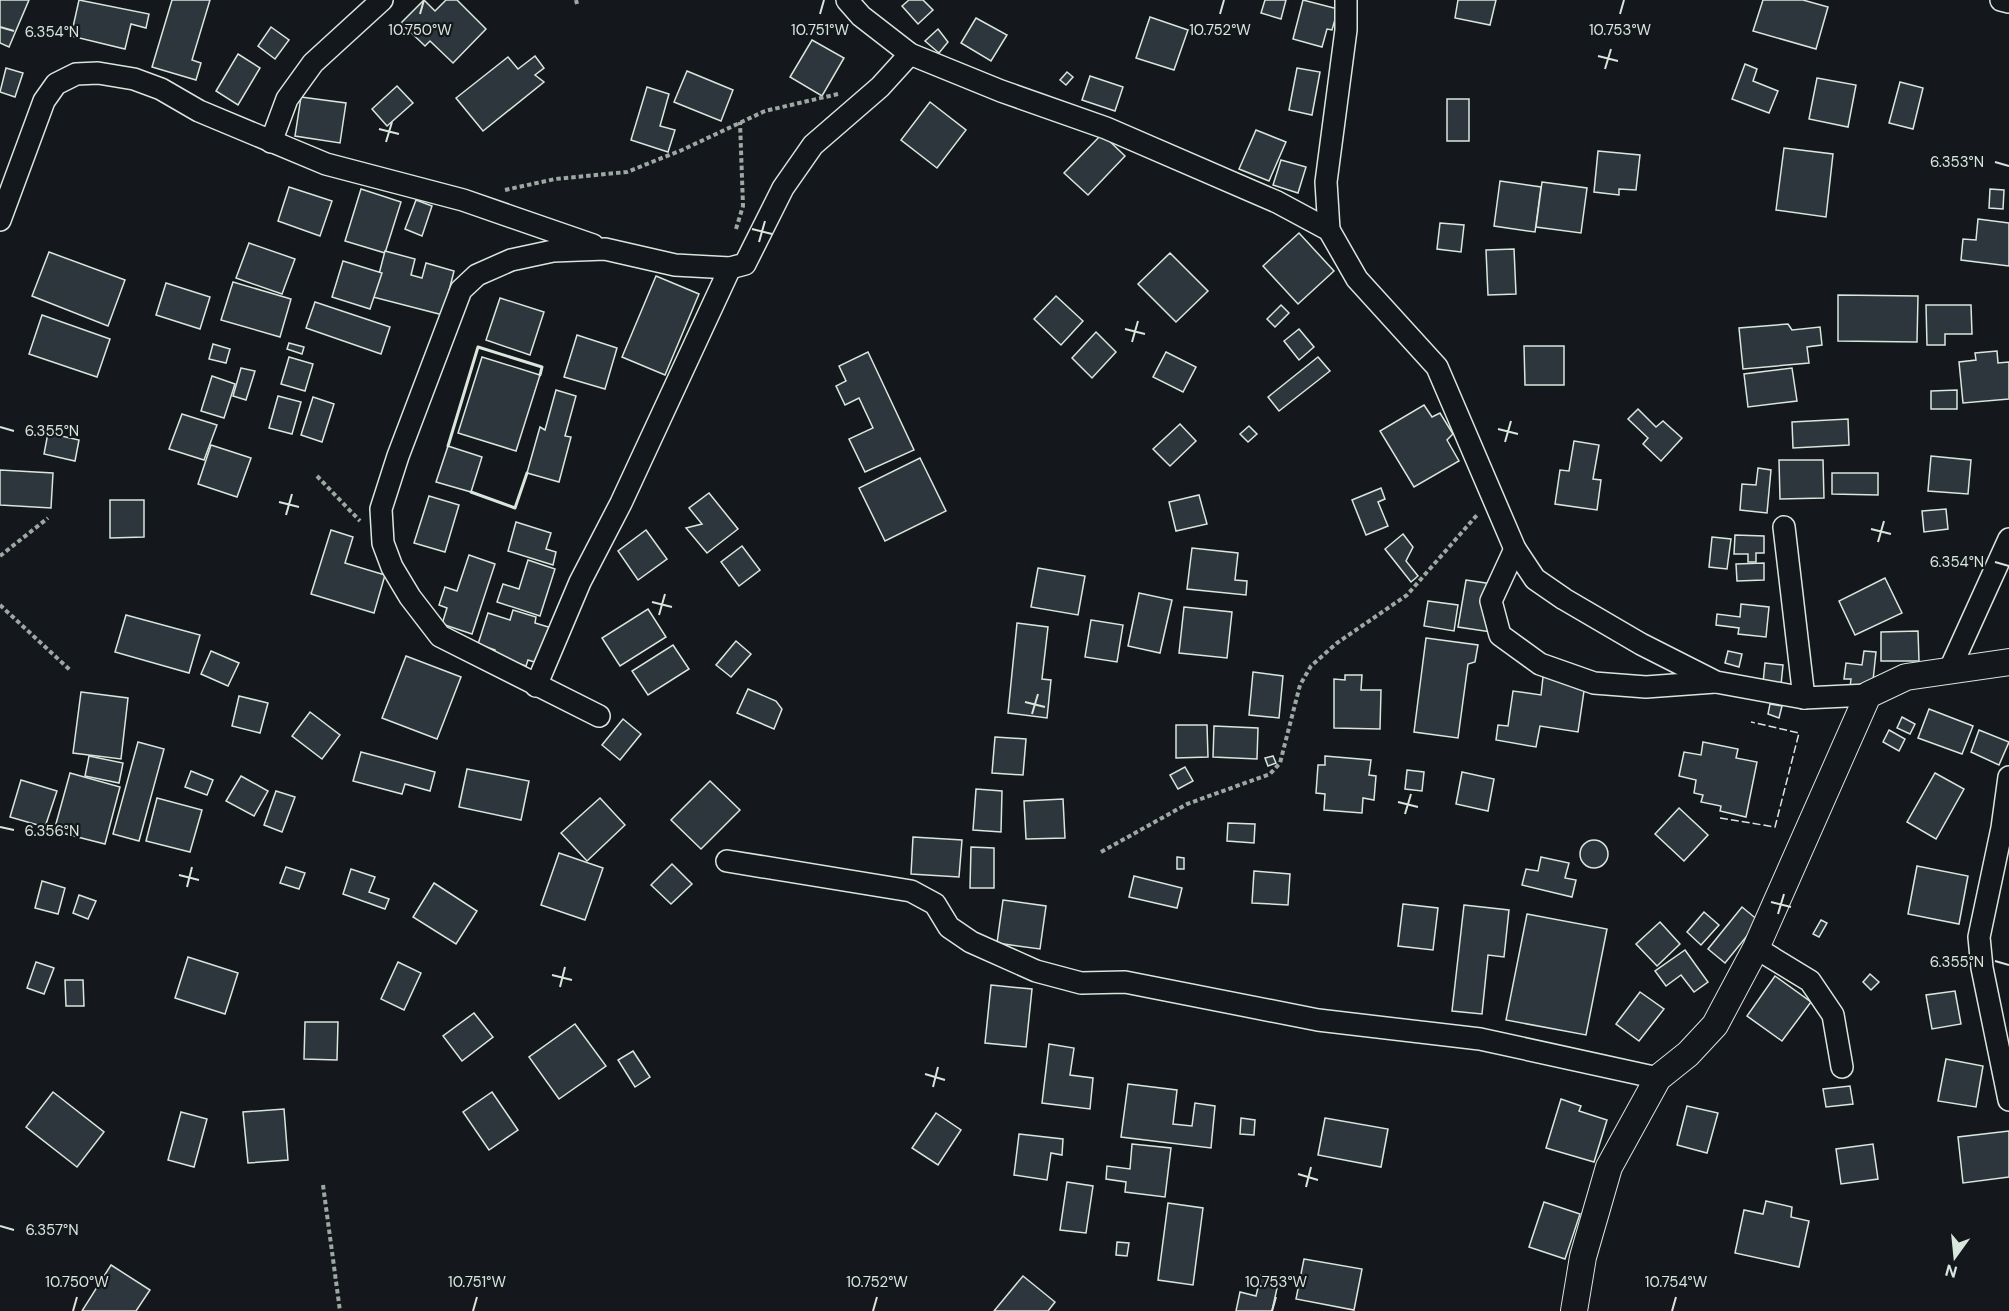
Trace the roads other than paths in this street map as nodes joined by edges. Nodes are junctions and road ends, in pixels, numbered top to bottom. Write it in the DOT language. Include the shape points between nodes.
graph roads {
  1 [pos="382,0"];
  2 [pos="848,0"];
  3 [pos="1346,0"];
  4 [pos="2001,0"];
  5 [pos="2009,2"];
  6 [pos="910,54"];
  7 [pos="271,142"];
  8 [pos="0,220"];
  9 [pos="1329,230"];
  10 [pos="605,249"];
  11 [pos="737,266"];
  12 [pos="1784,527"];
  13 [pos="2009,539"];
  14 [pos="1515,549"];
  15 [pos="2009,662"];
  16 [pos="1949,671"];
  17 [pos="1716,682"];
  18 [pos="536,686"];
  19 [pos="1868,695"];
  20 [pos="1804,698"];
  21 [pos="599,716"];
  22 [pos="2009,777"];
  23 [pos="727,861"];
  24 [pos="1756,948"];
  25 [pos="1842,1066"];
  26 [pos="1658,1078"];
  27 [pos="2009,1100"];
  28 [pos="1574,1311"];
  1 -- 7 [label="street" via="313,63 287,99"];
  2 -- 6 [label="street" via="861,16"];
  3 -- 9 [label="street" via="1346,30 1326,182"];
  4 -- 5 [label="street"];
  6 -- 9 [label="street" via="1106,128 1277,202"];
  6 -- 11 [label="street" via="880,87 813,145"];
  7 -- 8 [label="street" via="143,82 98,73 76,74 56,84 44,101"];
  7 -- 10 [label="street" via="326,164 463,200"];
  9 -- 14 [label="street" via="1357,279 1437,367"];
  10 -- 11 [label="street" via="675,265"];
  10 -- 18 [label="street" via="553,251 512,260 477,275 461,290 381,509 382,543 392,567 440,636"];
  11 -- 18 [label="street" via="580,582"];
  12 -- 20 [label="street"];
  13 -- 16 [label="street"];
  14 -- 17 [label="street" via="1535,579 1564,599"];
  14 -- 17 [label="street" via="1491,601 1500,635 1540,664 1594,683 1646,687"];
  15 -- 16 [label="street"];
  16 -- 19 [label="street" via="1906,677"];
  17 -- 20 [label="street"];
  18 -- 21 [label="street"];
  19 -- 20 [label="street"];
  19 -- 24 [label="street"];
  22 -- 27 [label="street" via="1980,937 1982,968"];
  23 -- 26 [label="street" via="911,891 934,904 949,927 971,942 1036,971 1081,983 1125,982 1318,1020 1480,1039"];
  24 -- 25 [label="street" via="1810,981 1833,1015"];
  24 -- 26 [label="street" via="1715,1025"];
  26 -- 28 [label="street" via="1609,1167 1583,1257"];
}
